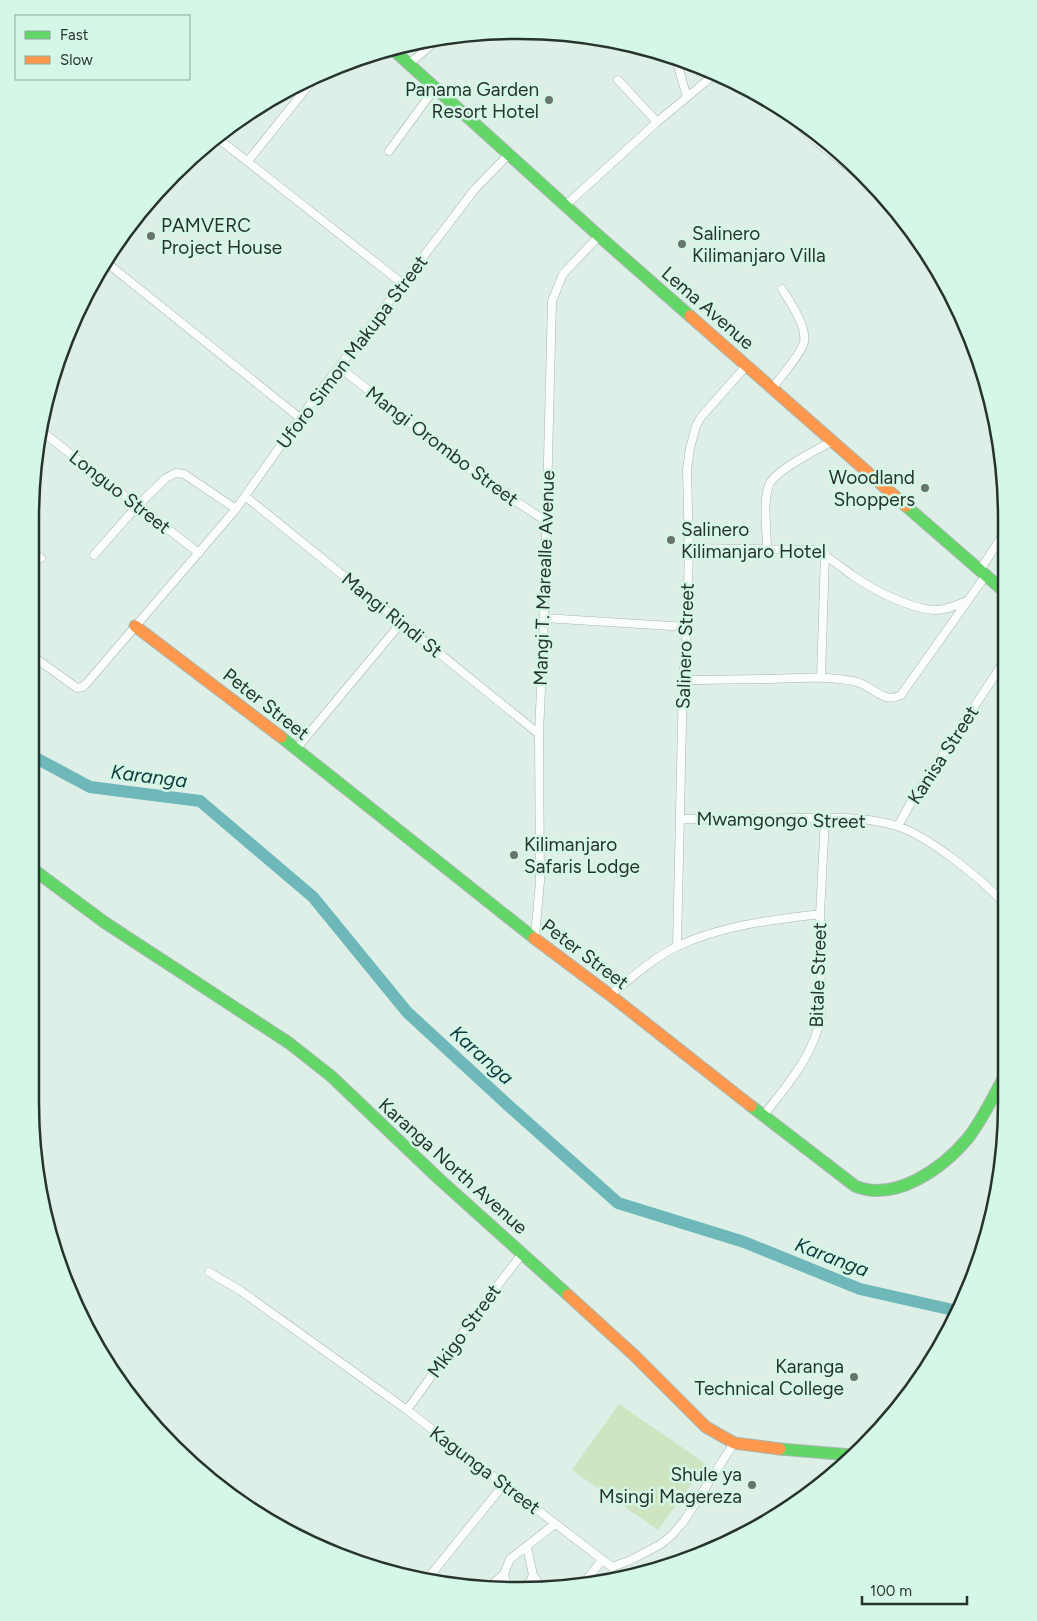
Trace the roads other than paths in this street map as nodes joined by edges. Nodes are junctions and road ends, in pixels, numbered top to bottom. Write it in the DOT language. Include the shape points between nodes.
graph roads {
  1 [pos="428,47"];
  2 [pos="398,54"];
  3 [pos="409,64"];
  4 [pos="678,66"];
  5 [pos="710,78"];
  6 [pos="618,80"];
  7 [pos="307,88"];
  8 [pos="435,88"];
  9 [pos="687,97"];
  10 [pos="657,122"];
  11 [pos="222,141"];
  12 [pos="390,151"];
  13 [pos="509,154"];
  14 [pos="248,161"];
  15 [pos="566,205"];
  16 [pos="599,236"];
  17 [pos="111,266"];
  18 [pos="403,284"];
  19 [pos="782,289"];
  20 [pos="747,365"];
  21 [pos="339,367"];
  22 [pos="772,390"];
  23 [pos="300,418"];
  24 [pos="46,435"];
  25 [pos="831,442"];
  26 [pos="245,496"];
  27 [pos="138,505"];
  28 [pos="236,509"];
  29 [pos="546,522"];
  30 [pos="998,545"];
  31 [pos="689,548"];
  32 [pos="767,548"];
  33 [pos="199,553"];
  34 [pos="825,554"];
  35 [pos="94,555"];
  36 [pos="983,572"];
  37 [pos="998,585"];
  38 [pos="966,601"];
  39 [pos="544,618"];
  40 [pos="402,623"];
  41 [pos="135,626"];
  42 [pos="687,627"];
  43 [pos="39,661"];
  44 [pos="998,671"];
  45 [pos="821,677"];
  46 [pos="683,680"];
  47 [pos="540,734"];
  48 [pos="296,749"];
  49 [pos="825,818"];
  50 [pos="681,819"];
  51 [pos="898,826"];
  52 [pos="39,874"];
  53 [pos="998,897"];
  54 [pos="820,914"];
  55 [pos="535,938"];
  56 [pos="677,946"];
  57 [pos="610,995"];
  58 [pos="998,1088"];
  59 [pos="764,1115"];
  60 [pos="522,1254"];
  61 [pos="210,1272"];
  62 [pos="406,1410"];
  63 [pos="734,1443"];
  64 [pos="844,1454"];
  65 [pos="504,1484"];
  66 [pos="555,1524"];
  67 [pos="526,1547"];
  68 [pos="602,1560"];
  69 [pos="431,1574"];
  70 [pos="504,1574"];
  71 [pos="533,1575"];
  72 [pos="589,1577"];
  73 [pos="496,1581"];
  74 [pos="537,1581"];
  75 [pos="506,1582"];
  76 [pos="530,1582"];
  1 -- 3 [label="street"];
  2 -- 3 [label="street, Lema Avenue"];
  3 -- 8 [label="street, Lema Avenue"];
  4 -- 9 [label="street"];
  5 -- 9 [label="street"];
  6 -- 10 [label="street"];
  7 -- 14 [label="street"];
  8 -- 12 [label="street"];
  8 -- 13 [label="street, Lema Avenue"];
  9 -- 10 [label="street"];
  10 -- 15 [label="street"];
  11 -- 14 [label="street"];
  13 -- 15 [label="street, Lema Avenue"];
  13 -- 18 [label="street, Uforo Simon Makupa Street" via="475,189"];
  14 -- 18 [label="street"];
  15 -- 16 [label="street, Lema Avenue"];
  16 -- 20 [label="street, Lema Avenue"];
  16 -- 29 [label="street, Mangi T. Marealle Avenue" via="563,274 552,301"];
  17 -- 23 [label="street"];
  18 -- 21 [label="street, Uforo Simon Makupa Street"];
  19 -- 22 [label="street" via="800,319 805,339"];
  20 -- 22 [label="street, Lema Avenue"];
  20 -- 31 [label="street, Salinero Street" via="696,426 688,470"];
  21 -- 23 [label="street, Uforo Simon Makupa Street"];
  21 -- 29 [label="street, Mangi Orombo Street" via="477,475"];
  22 -- 25 [label="street, Lema Avenue"];
  23 -- 26 [label="street, Uforo Simon Makupa Street"];
  24 -- 27 [label="street, Longuo Street"];
  25 -- 32 [label="street" via="779,473 770,483 766,499"];
  25 -- 36 [label="street, Lema Avenue"];
  26 -- 28 [label="street, Uforo Simon Makupa Street"];
  26 -- 40 [label="street, Mangi Rindi St"];
  27 -- 28 [label="street" via="166,478 180,473"];
  27 -- 33 [label="street, Longuo Street"];
  27 -- 35 [label="street"];
  28 -- 33 [label="street, Uforo Simon Makupa Street"];
  29 -- 39 [label="street, Mangi T. Marealle Avenue"];
  30 -- 36 [label="street"];
  31 -- 32 [label="street"];
  31 -- 42 [label="street, Salinero Street"];
  32 -- 34 [label="street" via="813,550"];
  33 -- 41 [label="street, Uforo Simon Makupa Street"];
  34 -- 38 [label="street" via="875,590 910,604 933,610"];
  34 -- 45 [label="street"];
  36 -- 37 [label="street, Lema Avenue"];
  36 -- 38 [label="street"];
  38 -- 45 [label="street" via="902,695 891,699 858,682"];
  39 -- 42 [label="street"];
  39 -- 47 [label="street, Mangi T. Marealle Avenue"];
  40 -- 47 [label="street, Mangi Rindi St"];
  40 -- 48 [label="street"];
  41 -- 43 [label="street, Uforo Simon Makupa Street" via="82,687 77,688"];
  41 -- 48 [label="street, Peter Street"];
  42 -- 46 [label="street, Salinero Street"];
  44 -- 51 [label="street, Kanisa Street"];
  45 -- 46 [label="street"];
  46 -- 50 [label="street, Salinero Street"];
  47 -- 55 [label="street, Mangi T. Marealle Avenue" via="540,881"];
  48 -- 55 [label="street, Peter Street"];
  49 -- 50 [label="street, Mwamgongo Street"];
  49 -- 51 [label="street, Mwamgongo Street"];
  49 -- 54 [label="street, Bitale Street"];
  50 -- 56 [label="street, Salinero Street"];
  51 -- 53 [label="street, Mwamgongo Street" via="962,866"];
  52 -- 60 [label="street, Karanga North Avenue" via="111,927 313,1061"];
  54 -- 56 [label="street" via="761,921 714,932"];
  54 -- 59 [label="street, Bitale Street" via="821,1016 818,1032 805,1059"];
  55 -- 57 [label="street, Peter Street"];
  56 -- 57 [label="street"];
  57 -- 59 [label="street, Peter Street"];
  58 -- 59 [label="street, Peter Street" via="968,1139 954,1153 916,1180 887,1190 869,1191 855,1186"];
  60 -- 62 [label="street, Mkigo Street"];
  60 -- 63 [label="street, Karanga North Avenue" via="635,1356 706,1427"];
  61 -- 62 [label="street, Kagunga Street"];
  62 -- 65 [label="street, Kagunga Street"];
  63 -- 64 [label="street, Karanga North Avenue"];
  63 -- 68 [label="street" via="684,1522 672,1535 661,1544 612,1567"];
  65 -- 66 [label="street, Kagunga Street"];
  65 -- 69 [label="street"];
  66 -- 67 [label="street"];
  66 -- 68 [label="street, Kagunga Street"];
  67 -- 70 [label="street" via="510,1559"];
  67 -- 71 [label="street"];
  68 -- 72 [label="street"];
  70 -- 73 [label="street"];
  70 -- 75 [label="street"];
  71 -- 74 [label="street"];
  71 -- 76 [label="street"];
}
